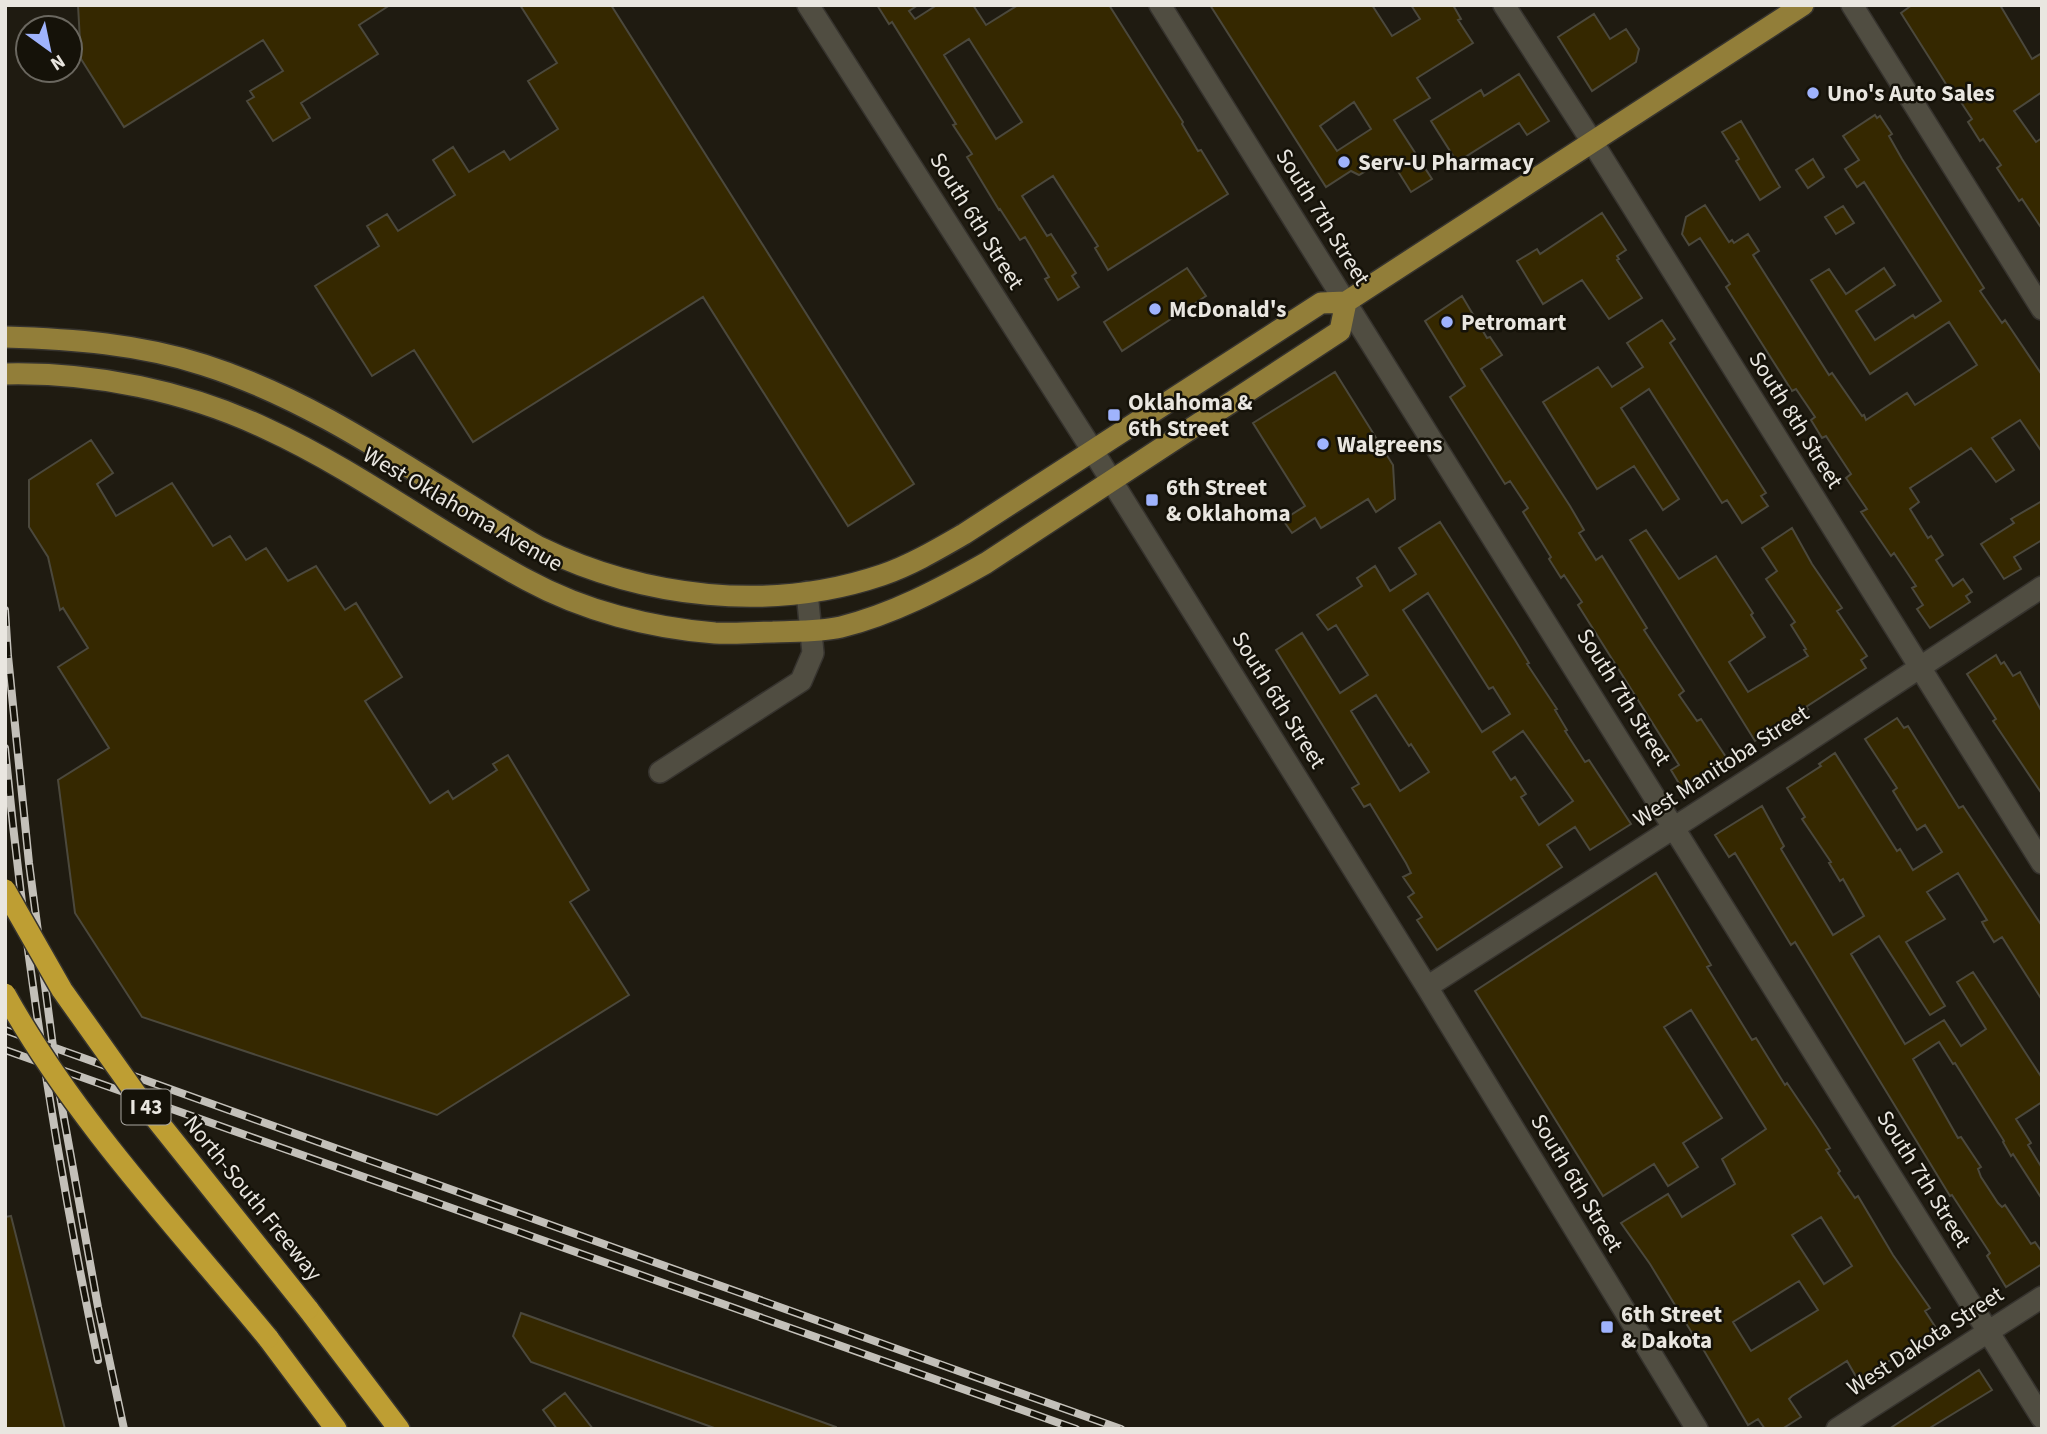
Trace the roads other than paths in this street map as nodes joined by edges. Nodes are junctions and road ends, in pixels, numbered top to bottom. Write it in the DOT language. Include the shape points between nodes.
graph roads {
  1 [pos="808,5"];
  2 [pos="1160,5"];
  3 [pos="1504,5"];
  4 [pos="1803,5"];
  5 [pos="1852,5"];
  6 [pos="1593,143"];
  7 [pos="1346,302"];
  8 [pos="2042,309"];
  9 [pos="5,337"];
  10 [pos="5,373"];
  11 [pos="1093,451"];
  12 [pos="1111,481"];
  13 [pos="2042,587"];
  14 [pos="807,592"];
  15 [pos="812,631"];
  16 [pos="1920,667"];
  17 [pos="660,772"];
  18 [pos="1675,828"];
  19 [pos="2042,863"];
  20 [pos="5,890"];
  21 [pos="1427,987"];
  22 [pos="5,994"];
  23 [pos="2042,1297"];
  24 [pos="1988,1332"];
  25 [pos="2042,1418"];
  26 [pos="336,1429"];
  27 [pos="399,1429"];
  28 [pos="1697,1429"];
  29 [pos="1837,1429"];
  1 -- 11 [label="street, South 6th Street"];
  2 -- 7 [label="street, South 7th Street"];
  3 -- 6 [label="street, South 8th Street"];
  4 -- 6 [label="main road, West Oklahoma Avenue"];
  5 -- 8 [label="street"];
  6 -- 7 [label="main road, West Oklahoma Avenue"];
  6 -- 16 [label="street, South 8th Street"];
  7 -- 11 [label="main road, West Oklahoma Avenue" via="1321,303"];
  7 -- 12 [label="main road, West Oklahoma Avenue" via="1340,331"];
  7 -- 18 [label="street, South 7th Street"];
  9 -- 14 [label="main road, West Oklahoma Avenue" via="130,347 241,378 319,414 539,547 607,575 701,595"];
  10 -- 15 [label="main road, West Oklahoma Avenue" via="112,381 192,400 266,428 529,582 579,603 634,620 716,633"];
  11 -- 12 [label="street, South 6th Street"];
  11 -- 14 [label="main road, West Oklahoma Avenue" via="919,559 884,574"];
  12 -- 15 [label="main road, West Oklahoma Avenue" via="944,587 873,617"];
  12 -- 21 [label="street, South 6th Street"];
  13 -- 16 [label="street, West Manitoba Street"];
  14 -- 15 [label="street"];
  15 -- 17 [label="street" via="813,653 801,681"];
  16 -- 18 [label="street, West Manitoba Street"];
  16 -- 19 [label="street, South 8th Street"];
  18 -- 21 [label="street, West Manitoba Street"];
  18 -- 24 [label="street, South 7th Street"];
  20 -- 27 [label="highway, North-South Freeway / I 43, bridge" via="62,990 136,1094"];
  21 -- 28 [label="street, South 6th Street"];
  22 -- 26 [label="highway, I 43, bridge" via="26,1033 101,1136"];
  23 -- 24 [label="street, West Dakota Street"];
  24 -- 25 [label="street, South 7th Street"];
  24 -- 29 [label="street, West Dakota Street"];
}
